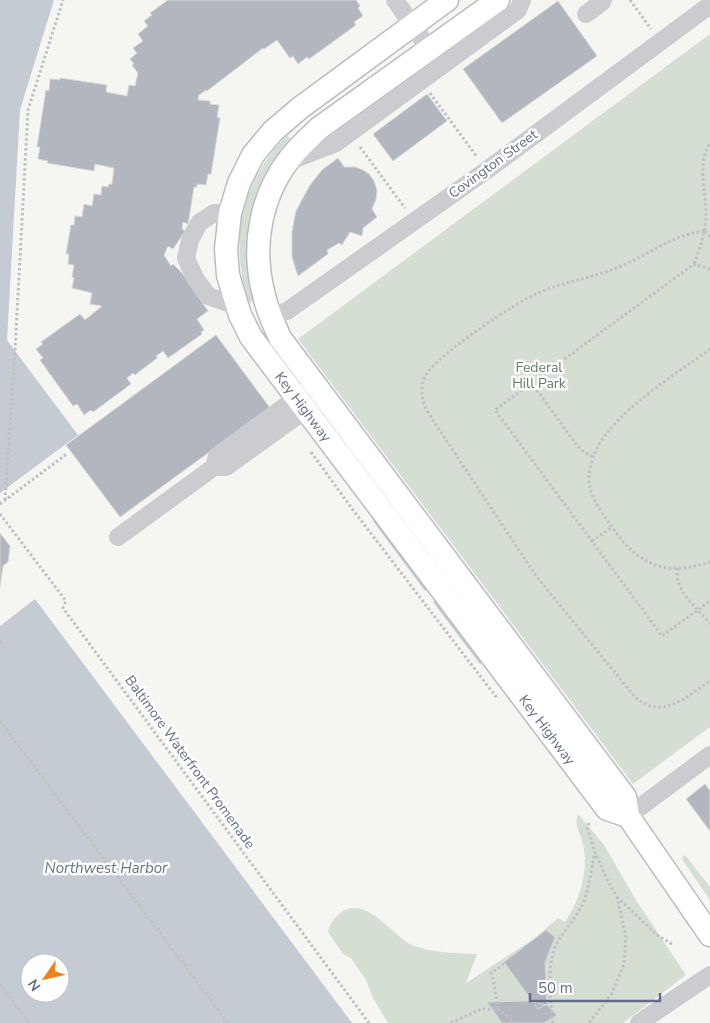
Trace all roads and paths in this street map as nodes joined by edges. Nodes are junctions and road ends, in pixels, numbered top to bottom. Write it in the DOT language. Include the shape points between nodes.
graph roads {
  1 [pos="63,0"];
  2 [pos="395,0"];
  3 [pos="447,0"];
  4 [pos="498,0"];
  5 [pos="522,0"];
  6 [pos="603,0"];
  7 [pos="630,0"];
  8 [pos="710,5"];
  9 [pos="586,14"];
  10 [pos="412,25"];
  11 [pos="652,32"];
  12 [pos="429,49"];
  13 [pos="427,89"];
  14 [pos="355,140"];
  15 [pos="710,143"];
  16 [pos="287,162"];
  17 [pos="487,170"];
  18 [pos="230,213"];
  19 [pos="414,220"];
  20 [pos="704,231"];
  21 [pos="710,236"];
  22 [pos="694,264"];
  23 [pos="710,269"];
  24 [pos="237,306"];
  25 [pos="271,316"];
  26 [pos="710,349"];
  27 [pos="531,382"];
  28 [pos="319,391"];
  29 [pos="301,404"];
  30 [pos="308,448"];
  31 [pos="68,453"];
  32 [pos="593,457"];
  33 [pos="5,500"];
  34 [pos="0,504"];
  35 [pos="0,514"];
  36 [pos="612,527"];
  37 [pos="118,537"];
  38 [pos="592,541"];
  39 [pos="710,562"];
  40 [pos="678,568"];
  41 [pos="710,601"];
  42 [pos="697,610"];
  43 [pos="710,624"];
  44 [pos="710,682"];
  45 [pos="499,702"];
  46 [pos="0,721"];
  47 [pos="710,754"];
  48 [pos="628,816"];
  49 [pos="588,823"];
  50 [pos="595,852"];
  51 [pos="617,897"];
  52 [pos="710,935"];
  53 [pos="672,944"];
  54 [pos="505,963"];
  55 [pos="710,975"];
  56 [pos="0,984"];
  57 [pos="498,1009"];
  58 [pos="29,1023"];
  59 [pos="228,1023"];
  60 [pos="368,1023"];
  61 [pos="450,1023"];
  62 [pos="516,1023"];
  63 [pos="553,1023"];
  64 [pos="589,1023"];
  65 [pos="639,1023"];
  1 -- 33 [label="path" via="28,110"];
  2 -- 10 [label="street"];
  3 -- 10 [label="main road, Key Highway"];
  4 -- 12 [label="main road, Key Highway"];
  5 -- 16 [label="street" via="518,10 336,143"];
  6 -- 9 [label="street"];
  7 -- 11 [label="path"];
  8 -- 17 [label="street, Covington Street"];
  10 -- 12 [label="street"];
  10 -- 18 [label="main road, Key Highway" via="273,131 250,162 239,183"];
  12 -- 16 [label="main road, Key Highway" via="318,129"];
  13 -- 17 [label="path"];
  14 -- 19 [label="path"];
  15 -- 20 [label="path" via="704,163"];
  16 -- 25 [label="main road, Key Highway" via="269,195 257,249 263,290"];
  17 -- 19 [label="street, Covington Street"];
  18 -- 24 [label="main road, Key Highway" via="226,249 228,275"];
  18 -- 24 [label="street" via="214,213 199,224 190,240 186,258 208,296"];
  19 -- 25 [label="street, Covington Street" via="287,311"];
  20 -- 21 [label="path"];
  20 -- 22 [label="path"];
  20 -- 44 [label="path" via="679,236 623,265 550,288 523,301 446,354 428,371 422,384 422,394 427,412 536,576 635,697 648,706 664,708"];
  22 -- 23 [label="path"];
  22 -- 27 [label="path"];
  24 -- 29 [label="main road, Key Highway" via="251,337"];
  25 -- 28 [label="main road, Key Highway" via="280,338"];
  26 -- 32 [label="path" via="615,422"];
  27 -- 32 [label="path" via="576,444"];
  27 -- 38 [label="path" via="495,410"];
  28 -- 29 [label="street"];
  28 -- 48 [label="main road, Key Highway" via="625,797"];
  29 -- 37 [label="street" via="217,456 214,467"];
  29 -- 48 [label="main road, Key Highway" via="607,810"];
  30 -- 45 [label="path"];
  31 -- 33 [label="path"];
  32 -- 36 [label="path" via="590,488 596,504"];
  33 -- 34 [label="path"];
  35 -- 60 [label="path, Baltimore Waterfront Promenade" via="66,601 64,608 69,616"];
  36 -- 38 [label="path"];
  36 -- 40 [label="path" via="637,555 658,566"];
  38 -- 42 [label="path" via="662,636"];
  39 -- 40 [label="path"];
  40 -- 42 [label="path" via="677,581"];
  41 -- 42 [label="path"];
  42 -- 43 [label="path"];
  46 -- 59 [label="path"];
  47 -- 48 [label="street"];
  48 -- 52 [label="main road, Key Highway"];
  49 -- 50 [label="path"];
  50 -- 51 [label="path"];
  50 -- 63 [label="path" via="577,917 553,952 550,994"];
  51 -- 53 [label="path" via="650,929"];
  51 -- 64 [label="path" via="626,937 624,964 612,993"];
  54 -- 57 [label="path" via="491,973"];
  55 -- 65 [label="street"];
  56 -- 58 [label="path"];
  57 -- 61 [label="path" via="481,1009"];
  57 -- 62 [label="path"];
}
